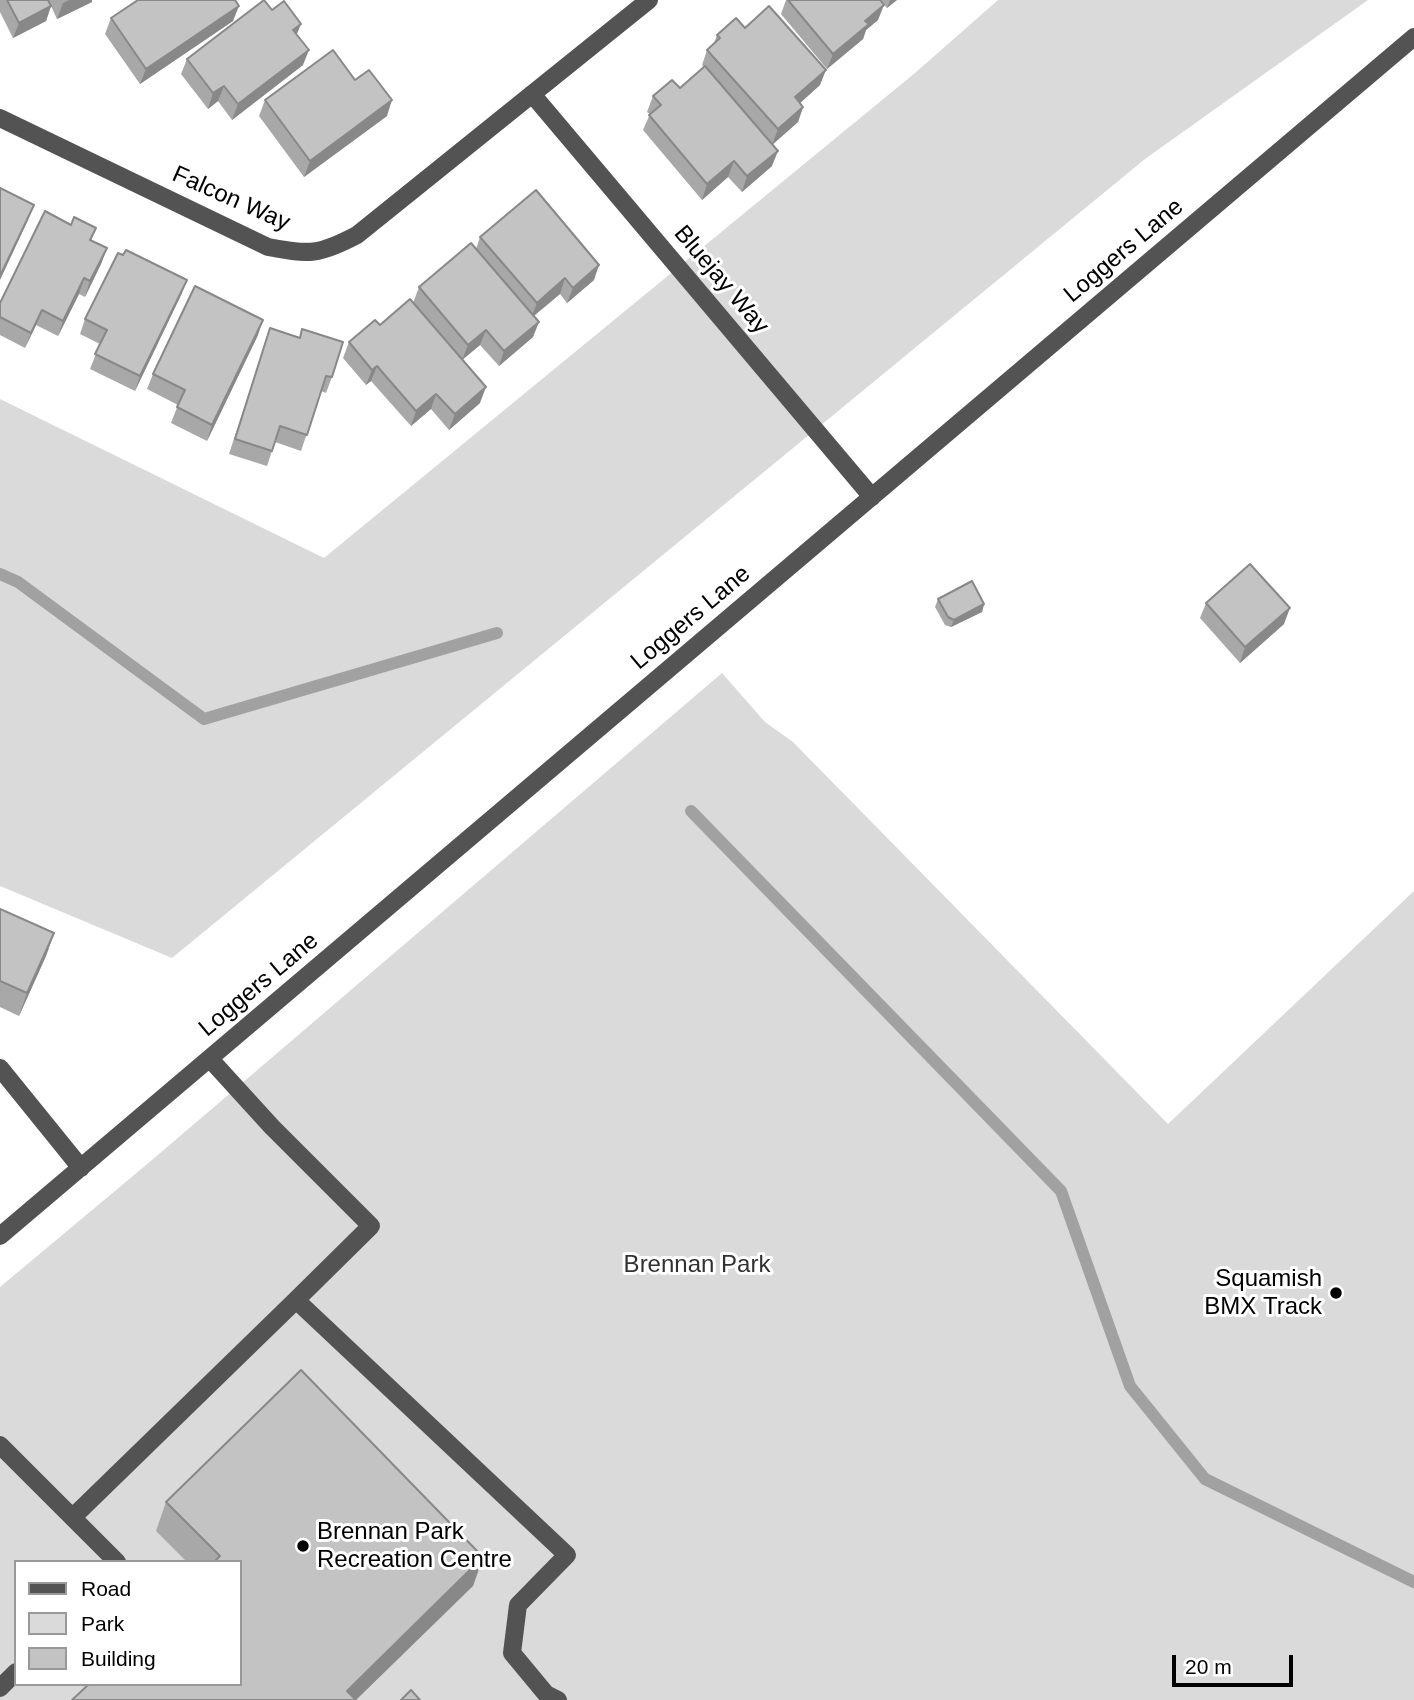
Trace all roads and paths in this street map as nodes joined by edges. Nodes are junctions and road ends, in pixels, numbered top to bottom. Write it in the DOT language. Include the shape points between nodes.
graph roads {
  1 [pos="649,0"];
  2 [pos="1414,37"];
  3 [pos="532,94"];
  4 [pos="0,118"];
  5 [pos="872,497"];
  6 [pos="210,1059"];
  7 [pos="0,1068"];
  8 [pos="81,1168"];
  9 [pos="0,1236"];
  10 [pos="296,1300"];
  11 [pos="0,1445"];
  12 [pos="73,1517"];
  13 [pos="115,1560"];
  14 [pos="14,1674"];
  15 [pos="0,1688"];
  16 [pos="558,1700"];
  1 -- 3 [label="street, Falcon Way"];
  2 -- 5 [label="street, Loggers Lane"];
  3 -- 4 [label="street, Falcon Way" via="357,235 327,251 298,253 268,247"];
  3 -- 5 [label="street, Bluejay Way"];
  5 -- 6 [label="street, Loggers Lane"];
  6 -- 8 [label="street, Loggers Lane"];
  6 -- 10 [label="street" via="371,1226"];
  7 -- 8 [label="street"];
  8 -- 9 [label="street, Loggers Lane"];
  10 -- 12 [label="street"];
  10 -- 16 [label="street" via="567,1555 518,1605 512,1653 546,1694"];
  11 -- 12 [label="street"];
  12 -- 13 [label="street"];
  14 -- 15 [label="street"];
}
